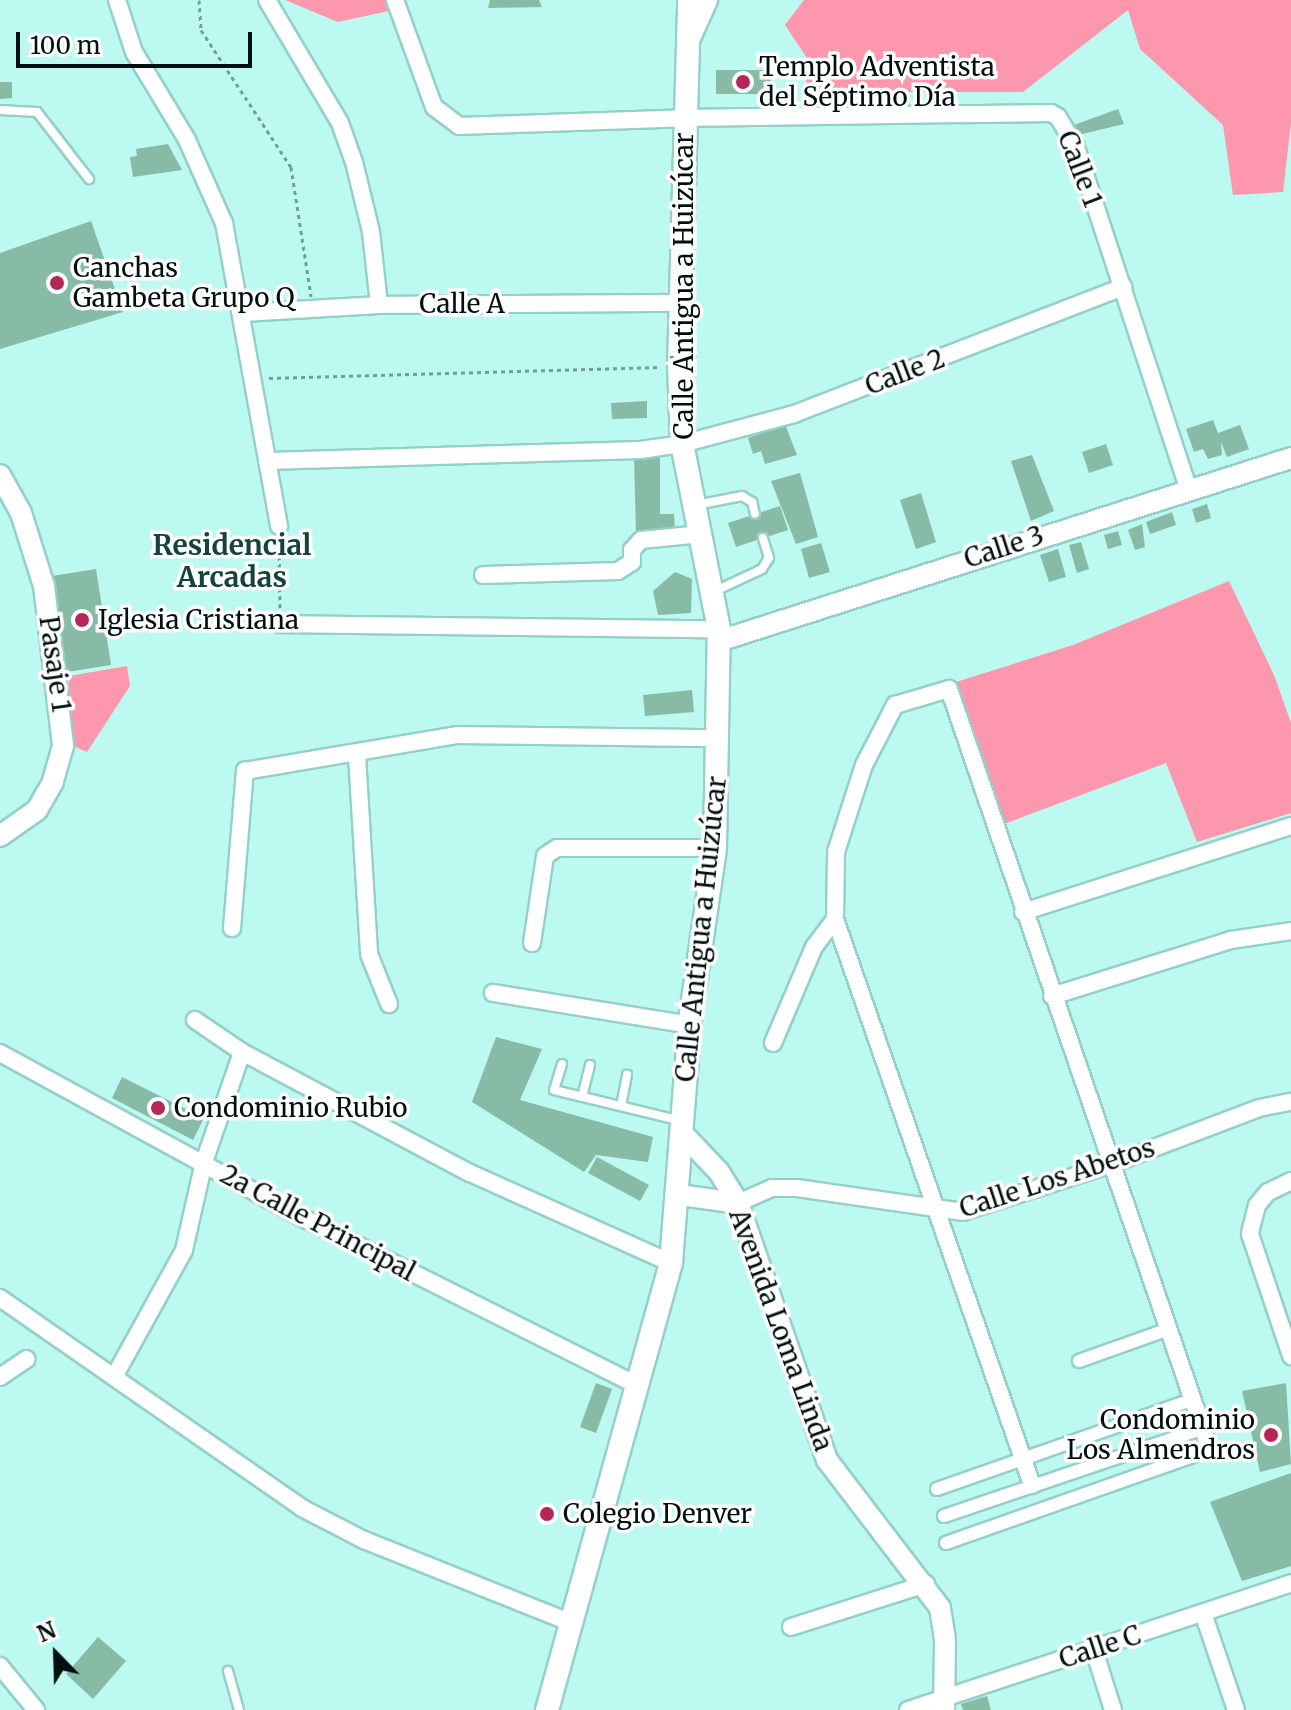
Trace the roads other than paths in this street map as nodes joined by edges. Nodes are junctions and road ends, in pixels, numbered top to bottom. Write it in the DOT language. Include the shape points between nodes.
graph roads {
  1 [pos="117,0"];
  2 [pos="267,0"];
  3 [pos="395,0"];
  4 [pos="689,0"];
  5 [pos="706,0"];
  6 [pos="688,39"];
  7 [pos="0,110"];
  8 [pos="684,118"];
  9 [pos="89,179"];
  10 [pos="1123,287"];
  11 [pos="682,303"];
  12 [pos="379,305"];
  13 [pos="243,313"];
  14 [pos="682,444"];
  15 [pos="1291,458"];
  16 [pos="267,461"];
  17 [pos="0,475"];
  18 [pos="1188,487"];
  19 [pos="696,505"];
  20 [pos="755,514"];
  21 [pos="279,526"];
  22 [pos="702,534"];
  23 [pos="763,538"];
  24 [pos="483,575"];
  25 [pos="712,592"];
  26 [pos="280,624"];
  27 [pos="719,635"];
  28 [pos="719,738"];
  29 [pos="357,756"];
  30 [pos="1291,826"];
  31 [pos="0,836"];
  32 [pos="715,848"];
  33 [pos="1023,912"];
  34 [pos="835,919"];
  35 [pos="232,928"];
  36 [pos="1291,931"];
  37 [pos="532,943"];
  38 [pos="493,993"];
  39 [pos="1052,996"];
  40 [pos="389,1004"];
  41 [pos="195,1020"];
  42 [pos="690,1025"];
  43 [pos="773,1043"];
  44 [pos="242,1052"];
  45 [pos="0,1053"];
  46 [pos="562,1064"];
  47 [pos="590,1065"];
  48 [pos="627,1075"];
  49 [pos="582,1097"];
  50 [pos="1291,1102"];
  51 [pos="621,1106"];
  52 [pos="682,1127"];
  53 [pos="204,1162"];
  54 [pos="1109,1165"];
  55 [pos="1291,1181"];
  56 [pos="679,1195"];
  57 [pos="738,1203"];
  58 [pos="937,1211"];
  59 [pos="671,1263"];
  60 [pos="0,1298"];
  61 [pos="1166,1330"];
  62 [pos="1291,1356"];
  63 [pos="27,1359"];
  64 [pos="1079,1361"];
  65 [pos="0,1377"];
  66 [pos="114,1377"];
  67 [pos="639,1386"];
  68 [pos="1191,1400"];
  69 [pos="1201,1429"];
  70 [pos="1210,1450"];
  71 [pos="1020,1459"];
  72 [pos="1032,1485"];
  73 [pos="937,1489"];
  74 [pos="1040,1510"];
  75 [pos="944,1516"];
  76 [pos="946,1543"];
  77 [pos="1291,1583"];
  78 [pos="926,1584"];
  79 [pos="1203,1613"];
  80 [pos="572,1623"];
  81 [pos="791,1627"];
  82 [pos="1094,1650"];
  83 [pos="0,1666"];
  84 [pos="228,1671"];
  85 [pos="942,1704"];
  86 [pos="36,1710"];
  87 [pos="239,1710"];
  88 [pos="547,1710"];
  89 [pos="908,1710"];
  90 [pos="1113,1710"];
  91 [pos="1236,1710"];
  1 -- 13 [label="street" via="134,52 207,180 224,223"];
  2 -- 12 [label="street" via="340,123 371,232"];
  3 -- 8 [label="street, Calle 1" via="434,107 459,126"];
  4 -- 6 [label="main road, Calle Antigua a Huizúcar"];
  5 -- 6 [label="main road, Calle Antigua a Huizúcar"];
  6 -- 8 [label="main road, Calle Antigua a Huizúcar"];
  7 -- 9 [label="lane" via="37,112"];
  8 -- 10 [label="street, Calle 1" via="1051,113 1071,135"];
  8 -- 11 [label="main road, Calle Antigua a Huizúcar"];
  10 -- 14 [label="street, Calle 2" via="794,414"];
  10 -- 18 [label="street, Calle 1"];
  11 -- 12 [label="street, Calle A"];
  11 -- 14 [label="main road, Calle Antigua a Huizúcar"];
  12 -- 13 [label="street, Calle A"];
  13 -- 16 [label="street"];
  14 -- 16 [label="street, Calle 2" via="640,450"];
  14 -- 19 [label="main road, Calle Antigua a Huizúcar"];
  15 -- 18 [label="street, Calle 3"];
  16 -- 21 [label="street"];
  17 -- 31 [label="street, Pasaje 1" via="21,513 44,586 63,746 53,782 37,810"];
  18 -- 27 [label="street, Calle 3"];
  19 -- 20 [label="lane" via="742,496 752,502"];
  19 -- 22 [label="main road, Calle Antigua a Huizúcar"];
  22 -- 24 [label="street" via="641,540 632,550 632,562 618,571"];
  22 -- 25 [label="main road, Calle Antigua a Huizúcar"];
  23 -- 25 [label="lane" via="769,558 762,569"];
  25 -- 27 [label="main road, Calle Antigua a Huizúcar"];
  26 -- 27 [label="street"];
  27 -- 28 [label="main road, Calle Antigua a Huizúcar"];
  28 -- 29 [label="street" via="458,735"];
  28 -- 32 [label="main road, Calle Antigua a Huizúcar"];
  29 -- 35 [label="street" via="245,771"];
  29 -- 40 [label="street" via="369,954"];
  30 -- 33 [label="street"];
  32 -- 37 [label="street" via="557,848 545,856"];
  32 -- 42 [label="main road, Calle Antigua a Huizúcar"];
  33 -- 34 [label="street" via="949,689 895,705 864,765 836,852"];
  33 -- 39 [label="street"];
  34 -- 43 [label="street" via="814,947"];
  34 -- 58 [label="street"];
  36 -- 39 [label="street" via="1231,940"];
  38 -- 42 [label="street"];
  39 -- 54 [label="street"];
  41 -- 44 [label="street"];
  42 -- 52 [label="main road, Calle Antigua a Huizúcar"];
  44 -- 53 [label="street"];
  44 -- 59 [label="street" via="470,1173"];
  45 -- 53 [label="street, 2a Calle Principal"];
  46 -- 49 [label="lane" via="554,1090"];
  47 -- 49 [label="lane"];
  48 -- 51 [label="lane"];
  49 -- 51 [label="lane"];
  50 -- 54 [label="street, Calle Los Abetos" via="1259,1108"];
  51 -- 52 [label="lane"];
  52 -- 56 [label="main road, Calle Antigua a Huizúcar"];
  52 -- 57 [label="street, Avenida Loma Linda"];
  53 -- 66 [label="street" via="184,1250"];
  53 -- 67 [label="street, 2a Calle Principal" via="391,1263"];
  54 -- 58 [label="street, Calle Los Abetos" via="963,1212"];
  54 -- 61 [label="street"];
  55 -- 62 [label="street" via="1268,1192 1257,1205 1250,1234"];
  56 -- 57 [label="street, Calle Los Abetos"];
  56 -- 59 [label="main road, Calle Antigua a Huizúcar"];
  57 -- 58 [label="street, Calle Los Abetos" via="772,1188 797,1188"];
  57 -- 78 [label="street, Avenida Loma Linda" via="822,1449"];
  58 -- 71 [label="street"];
  59 -- 67 [label="main road, Calle Antigua a Huizúcar"];
  60 -- 66 [label="street"];
  61 -- 64 [label="street"];
  61 -- 68 [label="street"];
  63 -- 65 [label="street"];
  66 -- 80 [label="street" via="302,1508 364,1540"];
  67 -- 80 [label="main road, Calle Antigua a Huizúcar"];
  68 -- 69 [label="street"];
  68 -- 71 [label="street"];
  69 -- 70 [label="street"];
  69 -- 72 [label="street"];
  70 -- 74 [label="street"];
  71 -- 72 [label="street"];
  71 -- 73 [label="street"];
  72 -- 74 [label="street"];
  72 -- 75 [label="street"];
  74 -- 76 [label="street"];
  77 -- 79 [label="street, Calle C"];
  78 -- 81 [label="street"];
  78 -- 85 [label="street, Avenida Loma Linda" via="944,1627"];
  79 -- 82 [label="street, Calle C"];
  79 -- 91 [label="street"];
  80 -- 88 [label="main road, Calle Antigua a Huizúcar"];
  82 -- 85 [label="street, Calle C"];
  82 -- 90 [label="street"];
  83 -- 86 [label="street"];
  84 -- 87 [label="lane"];
  85 -- 89 [label="street, Calle C"];
}
